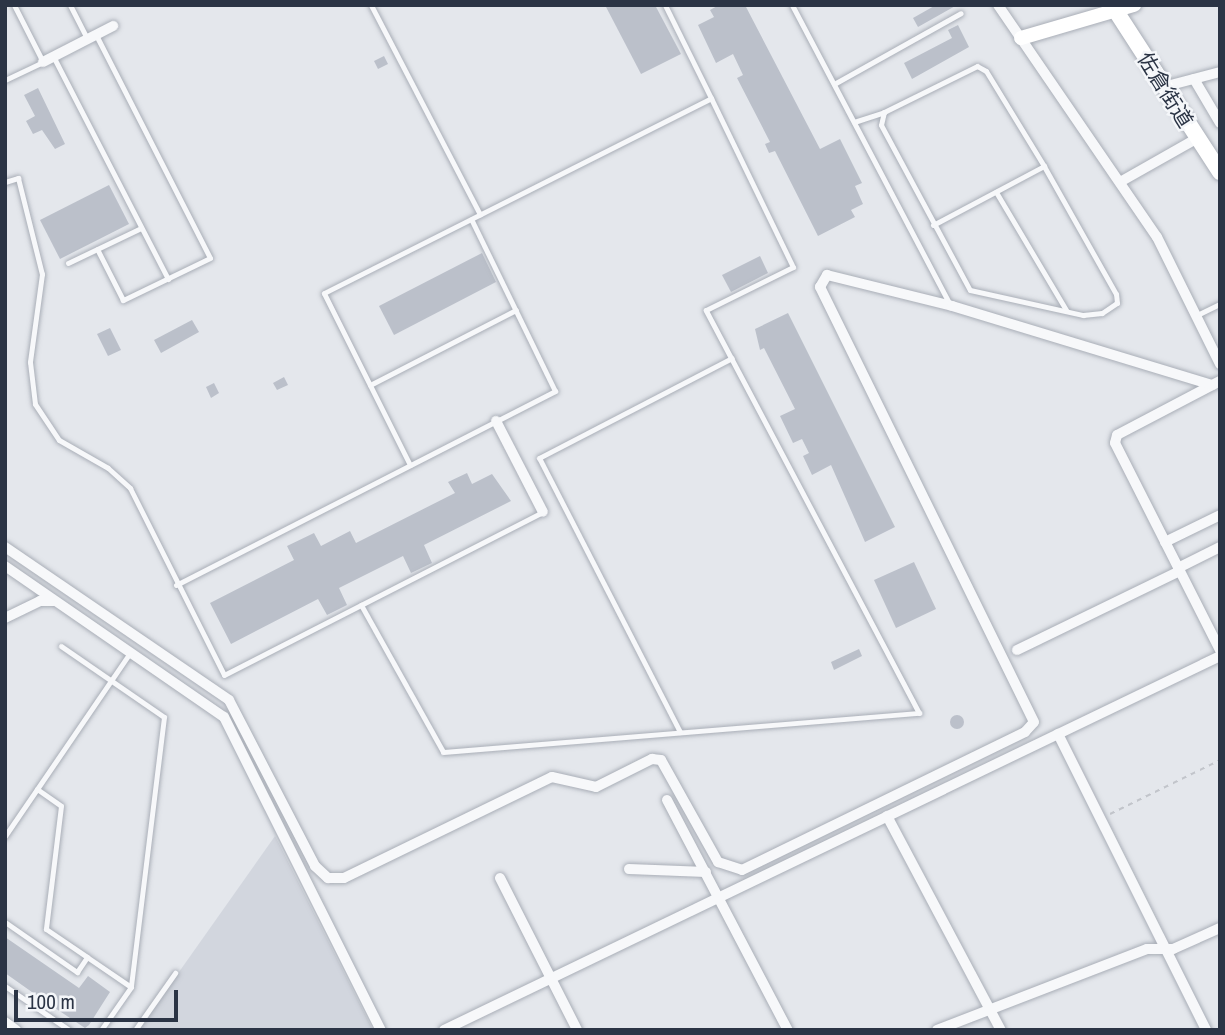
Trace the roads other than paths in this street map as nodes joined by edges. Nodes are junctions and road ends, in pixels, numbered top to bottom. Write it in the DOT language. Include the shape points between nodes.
graph roads {
  1 [pos="14,5"];
  2 [pos="70,5"];
  3 [pos="371,5"];
  4 [pos="665,5"];
  5 [pos="792,5"];
  6 [pos="998,5"];
  7 [pos="1134,5"];
  8 [pos="1114,8"];
  9 [pos="961,13"];
  10 [pos="113,26"];
  11 [pos="92,37"];
  12 [pos="1021,38"];
  13 [pos="48,59"];
  14 [pos="1220,72"];
  15 [pos="1194,79"];
  16 [pos="5,80"];
  17 [pos="834,84"];
  18 [pos="1163,87"];
  19 [pos="711,98"];
  20 [pos="884,112"];
  21 [pos="854,122"];
  22 [pos="1220,123"];
  23 [pos="1196,139"];
  24 [pos="1044,166"];
  25 [pos="1220,172"];
  26 [pos="5,182"];
  27 [pos="1120,182"];
  28 [pos="996,192"];
  29 [pos="480,215"];
  30 [pos="471,219"];
  31 [pos="933,225"];
  32 [pos="141,228"];
  33 [pos="97,249"];
  34 [pos="68,263"];
  35 [pos="168,279"];
  36 [pos="1220,304"];
  37 [pos="952,306"];
  38 [pos="516,310"];
  39 [pos="1066,311"];
  40 [pos="1197,315"];
  41 [pos="1216,345"];
  42 [pos="732,358"];
  43 [pos="1220,364"];
  44 [pos="1216,383"];
  45 [pos="370,385"];
  46 [pos="496,421"];
  47 [pos="410,465"];
  48 [pos="543,512"];
  49 [pos="1220,514"];
  50 [pos="1165,542"];
  51 [pos="5,547"];
  52 [pos="1220,548"];
  53 [pos="5,566"];
  54 [pos="1179,570"];
  55 [pos="176,584"];
  56 [pos="54,601"];
  57 [pos="361,605"];
  58 [pos="5,618"];
  59 [pos="61,646"];
  60 [pos="131,650"];
  61 [pos="1017,650"];
  62 [pos="1220,650"];
  63 [pos="1220,656"];
  64 [pos="111,681"];
  65 [pos="680,732"];
  66 [pos="1058,734"];
  67 [pos="37,789"];
  68 [pos="667,800"];
  69 [pos="887,816"];
  70 [pos="5,836"];
  71 [pos="629,869"];
  72 [pos="706,872"];
  73 [pos="500,878"];
  74 [pos="720,897"];
  75 [pos="5,922"];
  76 [pos="1220,928"];
  77 [pos="1165,949"];
  78 [pos="87,957"];
  79 [pos="175,973"];
  80 [pos="551,978"];
  81 [pos="5,986"];
  82 [pos="131,987"];
  83 [pos="990,1009"];
  84 [pos="5,1022"];
  85 [pos="16,1030"];
  86 [pos="69,1030"];
  87 [pos="101,1030"];
  88 [pos="135,1030"];
  89 [pos="381,1030"];
  90 [pos="444,1030"];
  91 [pos="577,1030"];
  92 [pos="788,1030"];
  93 [pos="937,1030"];
  94 [pos="1001,1030"];
  95 [pos="1206,1030"];
  1 -- 13 [label="lane"];
  2 -- 11 [label="lane"];
  3 -- 29 [label="lane"];
  4 -- 19 [label="lane"];
  5 -- 17 [label="lane"];
  6 -- 12 [label="street"];
  7 -- 8 [label="street"];
  8 -- 12 [label="street"];
  8 -- 18 [label="main road, 佐倉街道"];
  9 -- 17 [label="lane"];
  10 -- 11 [label="street"];
  11 -- 13 [label="street"];
  11 -- 35 [label="lane" via="210,258"];
  12 -- 27 [label="street"];
  13 -- 16 [label="lane"];
  13 -- 32 [label="lane"];
  14 -- 15 [label="street"];
  15 -- 18 [label="street"];
  15 -- 22 [label="street"];
  17 -- 21 [label="lane"];
  18 -- 23 [label="main road, 佐倉街道"];
  19 -- 29 [label="lane"];
  19 -- 42 [label="lane" via="793,267 706,310"];
  20 -- 21 [label="lane"];
  20 -- 24 [label="lane" via="977,66 986,71"];
  20 -- 31 [label="lane" via="881,125"];
  21 -- 37 [label="lane"];
  23 -- 25 [label="main road, 佐倉街道"];
  23 -- 27 [label="street"];
  24 -- 28 [label="lane"];
  24 -- 39 [label="lane" via="1118,299 1094,315"];
  26 -- 55 [label="lane" via="18,178 42,274 30,362 35,404 59,440 108,468 130,488"];
  27 -- 40 [label="street" via="1157,237"];
  28 -- 31 [label="lane"];
  28 -- 39 [label="lane"];
  29 -- 30 [label="lane"];
  30 -- 38 [label="lane"];
  30 -- 45 [label="lane" via="324,293"];
  31 -- 39 [label="lane" via="970,290"];
  32 -- 33 [label="lane"];
  32 -- 35 [label="lane"];
  33 -- 34 [label="lane"];
  33 -- 35 [label="lane" via="123,300"];
  36 -- 40 [label="lane"];
  37 -- 44 [label="street"];
  37 -- 51 [label="street" via="827,275 820,287 1034,722 1025,732 743,870 718,862 661,760 652,759 596,787 552,777 344,878 328,878 315,866 229,701"];
  38 -- 45 [label="lane"];
  38 -- 46 [label="lane" via="555,391"];
  40 -- 41 [label="street"];
  41 -- 43 [label="street"];
  42 -- 65 [label="lane" via="539,458"];
  42 -- 65 [label="lane" via="919,713"];
  44 -- 50 [label="street" via="1117,435 1115,443"];
  45 -- 47 [label="lane"];
  46 -- 47 [label="lane"];
  46 -- 48 [label="street"];
  47 -- 55 [label="lane"];
  48 -- 57 [label="lane"];
  49 -- 50 [label="street"];
  50 -- 54 [label="street"];
  52 -- 54 [label="street"];
  53 -- 56 [label="street"];
  54 -- 61 [label="street"];
  54 -- 62 [label="street"];
  55 -- 57 [label="lane" via="224,675"];
  56 -- 58 [label="street" via="40,601"];
  56 -- 60 [label="street"];
  57 -- 65 [label="lane" via="443,752"];
  59 -- 64 [label="lane"];
  60 -- 64 [label="lane"];
  60 -- 89 [label="street" via="224,717"];
  63 -- 66 [label="street"];
  64 -- 67 [label="lane"];
  64 -- 82 [label="lane" via="164,717"];
  66 -- 69 [label="street"];
  66 -- 77 [label="street"];
  67 -- 70 [label="lane"];
  67 -- 78 [label="lane" via="61,806 46,929"];
  68 -- 72 [label="street"];
  69 -- 74 [label="street"];
  69 -- 83 [label="street"];
  71 -- 72 [label="street"];
  72 -- 74 [label="street"];
  73 -- 80 [label="street"];
  74 -- 80 [label="street"];
  74 -- 92 [label="street"];
  75 -- 78 [label="lane" via="77,972"];
  76 -- 77 [label="street"];
  77 -- 83 [label="street" via="1147,949"];
  77 -- 95 [label="street"];
  78 -- 82 [label="lane"];
  79 -- 88 [label="lane"];
  80 -- 90 [label="street"];
  80 -- 91 [label="street"];
  81 -- 86 [label="lane"];
  82 -- 87 [label="lane"];
  83 -- 93 [label="street"];
  83 -- 94 [label="street"];
  84 -- 85 [label="street"];
}
